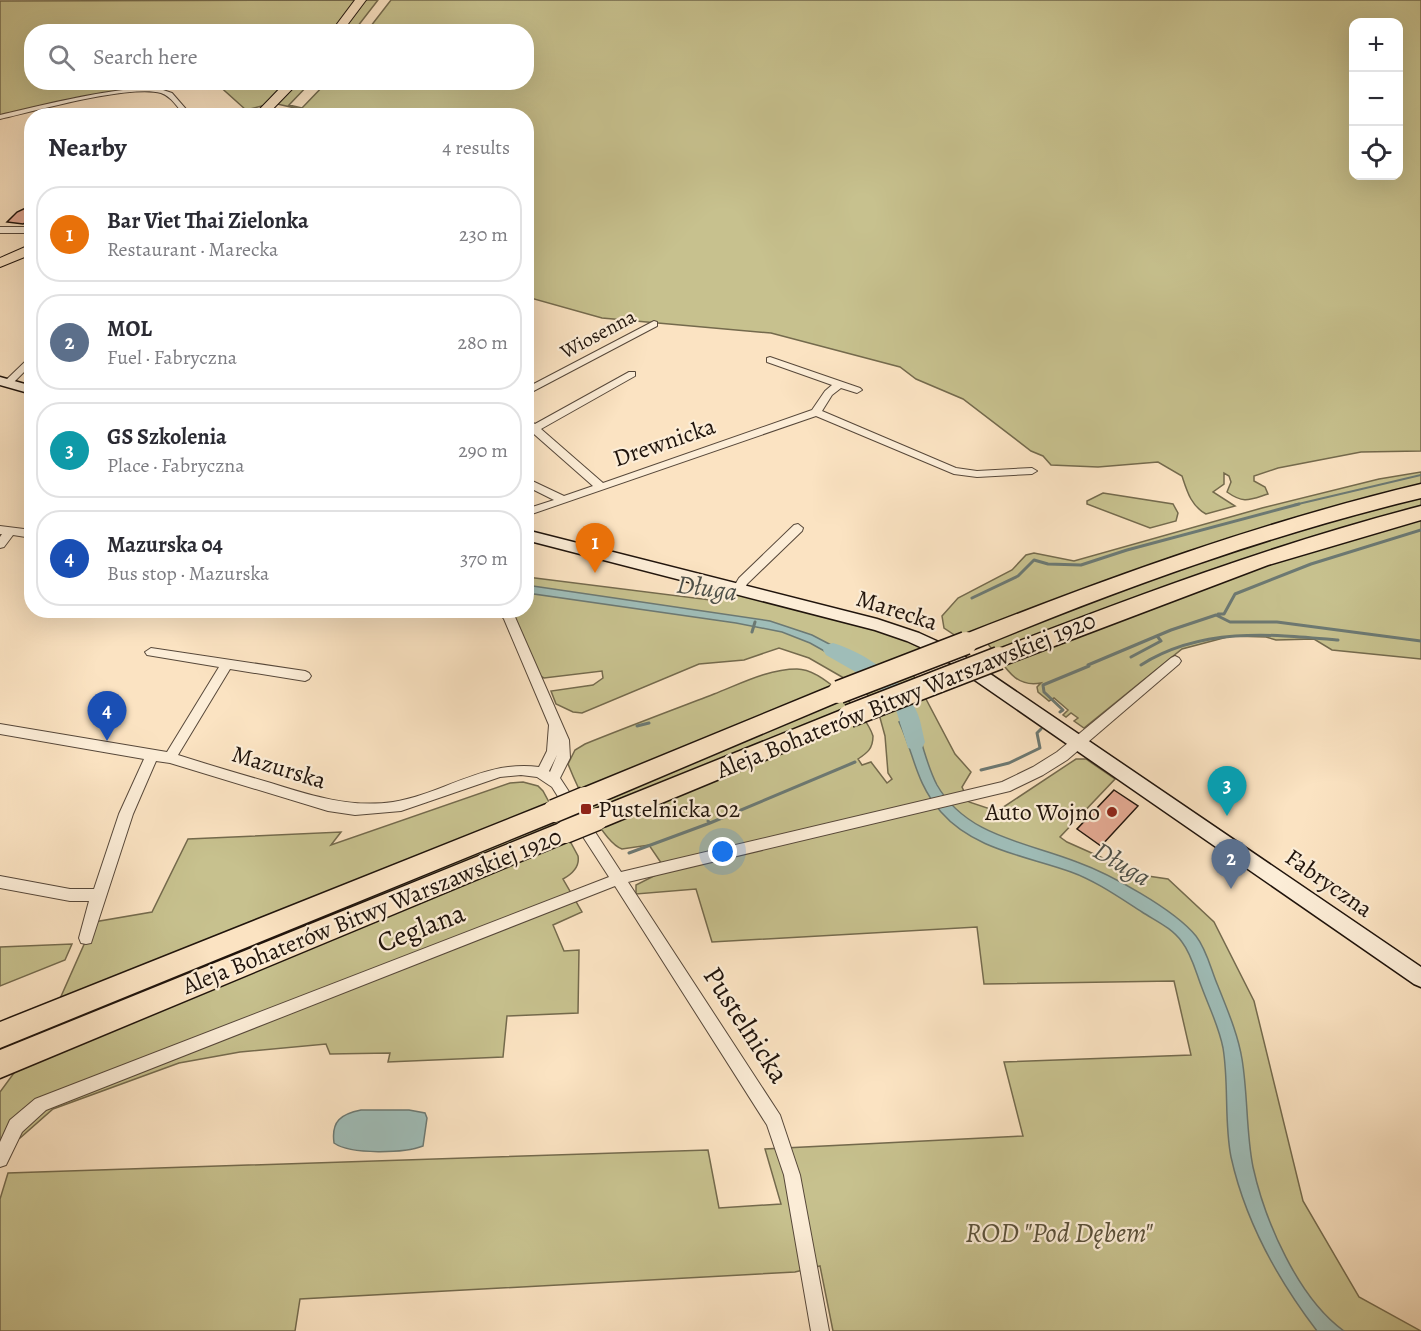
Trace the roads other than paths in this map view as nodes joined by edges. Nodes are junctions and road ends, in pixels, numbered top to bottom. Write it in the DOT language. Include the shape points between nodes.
graph roads {
  1 [pos="361,0"];
  2 [pos="342,24"];
  3 [pos="142,90"];
  4 [pos="155,90"];
  5 [pos="285,90"];
  6 [pos="46,108"];
  7 [pos="181,108"];
  8 [pos="267,108"];
  9 [pos="24,112"];
  10 [pos="0,117"];
  11 [pos="0,230"];
  12 [pos="24,230"];
  13 [pos="24,252"];
  14 [pos="0,263"];
  15 [pos="654,324"];
  16 [pos="770,360"];
  17 [pos="24,365"];
  18 [pos="632,374"];
  19 [pos="4,382"];
  20 [pos="839,384"];
  21 [pos="24,388"];
  22 [pos="534,388"];
  23 [pos="857,390"];
  24 [pos="816,412"];
  25 [pos="534,423"];
  26 [pos="534,427"];
  27 [pos="1032,471"];
  28 [pos="534,485"];
  29 [pos="600,486"];
  30 [pos="1421,492"];
  31 [pos="563,500"];
  32 [pos="534,510"];
  33 [pos="1421,513"];
  34 [pos="798,528"];
  35 [pos="5,530"];
  36 [pos="24,533"];
  37 [pos="534,537"];
  38 [pos="0,544"];
  39 [pos="738,590"];
  40 [pos="509,618"];
  41 [pos="151,652"];
  42 [pos="1174,661"];
  43 [pos="227,664"];
  44 [pos="305,676"];
  45 [pos="0,729"];
  46 [pos="1079,742"];
  47 [pos="152,754"];
  48 [pos="170,758"];
  49 [pos="548,776"];
  50 [pos="591,808"];
  51 [pos="560,822"];
  52 [pos="1208,831"];
  53 [pos="618,879"];
  54 [pos="0,882"];
  55 [pos="98,895"];
  56 [pos="86,938"];
  57 [pos="1421,978"];
  58 [pos="0,1035"];
  59 [pos="0,1064"];
  60 [pos="0,1159"];
  61 [pos="820,1331"];
  1 -- 2 [label="main road"];
  3 -- 6 [label="street"];
  4 -- 7 [label="street" via="166,92"];
  5 -- 8 [label="main road"];
  9 -- 10 [label="street"];
  11 -- 12 [label="street"];
  13 -- 14 [label="main road"];
  15 -- 22 [label="street, Wiosenna"];
  16 -- 20 [label="street"];
  17 -- 19 [label="street"];
  18 -- 25 [label="street"];
  19 -- 21 [label="street"];
  20 -- 23 [label="street"];
  20 -- 24 [label="street"];
  24 -- 27 [label="street" via="954,471"];
  24 -- 29 [label="street, Drewnicka"];
  26 -- 29 [label="street"];
  28 -- 31 [label="street"];
  29 -- 31 [label="street, Drewnicka"];
  30 -- 50 [label="highway, Aleja Bohaterów Bitwy Warszawskiej 1920, bridge" via="1311,518 1108,586 838,692"];
  31 -- 32 [label="street, Drewnicka"];
  33 -- 50 [label="highway, Aleja Bohaterów Bitwy Warszawskiej 1920, bridge" via="1276,555 849,716"];
  34 -- 39 [label="street"];
  35 -- 36 [label="street"];
  35 -- 38 [label="street"];
  37 -- 39 [label="street, Marecka"];
  39 -- 46 [label="street, Marecka" via="877,625 928,643 971,667"];
  40 -- 49 [label="street" via="564,738 566,749"];
  41 -- 43 [label="street"];
  42 -- 46 [label="street, Ceglana"];
  43 -- 44 [label="street"];
  43 -- 48 [label="street"];
  45 -- 47 [label="street, Mazurska"];
  46 -- 52 [label="street, Marecka"];
  46 -- 53 [label="street, Ceglana" via="1038,771 1005,787"];
  47 -- 48 [label="street, Mazurska"];
  47 -- 55 [label="street"];
  48 -- 49 [label="street, Mazurska" via="328,806 350,809 402,806 506,771 525,770"];
  49 -- 53 [label="street, Pustelnicka"];
  50 -- 51 [label="highway, Aleja Bohaterów Bitwy Warszawskiej 1920, bridge"];
  51 -- 58 [label="highway, Aleja Bohaterów Bitwy Warszawskiej 1920"];
  51 -- 59 [label="highway, Aleja Bohaterów Bitwy Warszawskiej 1920"];
  52 -- 57 [label="street, Fabryczna"];
  53 -- 60 [label="street, Ceglana" via="41,1104 16,1126"];
  53 -- 61 [label="street, Pustelnicka" via="774,1121 792,1175"];
  54 -- 55 [label="street" via="70,895"];
  55 -- 56 [label="street"];
}
